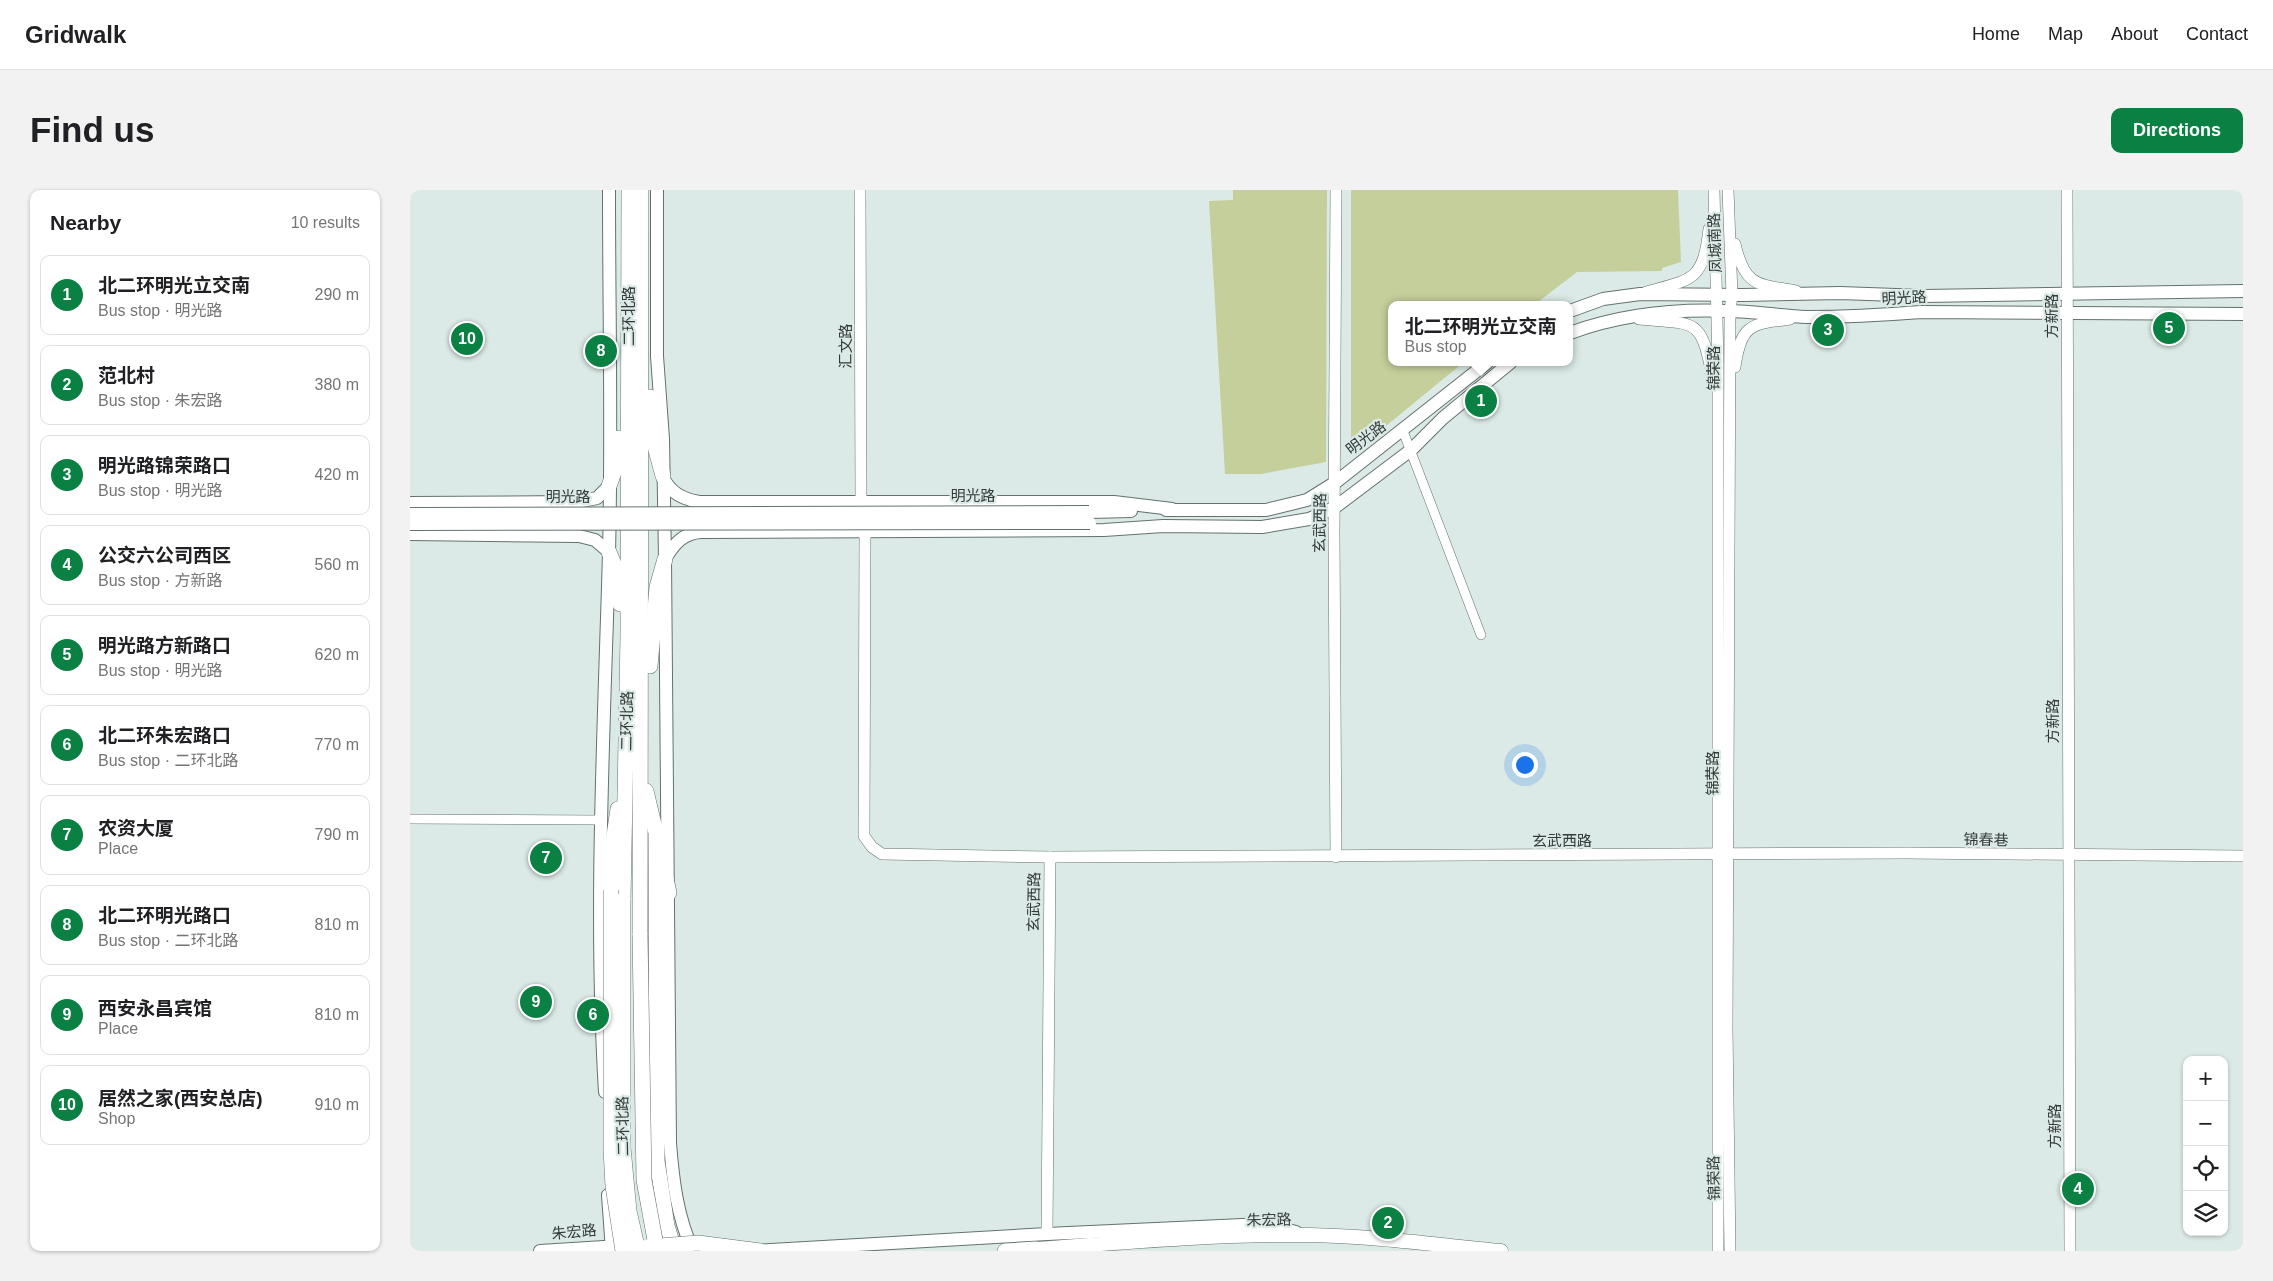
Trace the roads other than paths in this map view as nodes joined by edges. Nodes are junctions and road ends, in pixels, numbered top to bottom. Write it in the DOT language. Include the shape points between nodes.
graph roads {
  1 [pos="609,190"];
  2 [pos="622,190"];
  3 [pos="629,190"];
  4 [pos="641,190"];
  5 [pos="650,190"];
  6 [pos="657,190"];
  7 [pos="860,190"];
  8 [pos="1336,190"];
  9 [pos="1714,190"];
  10 [pos="1728,190"];
  11 [pos="2067,190"];
  12 [pos="635,212"];
  13 [pos="1729,219"];
  14 [pos="649,253"];
  15 [pos="2243,291"];
  16 [pos="1810,293"];
  17 [pos="1640,294"];
  18 [pos="2067,294"];
  19 [pos="1717,295"];
  20 [pos="1732,295"];
  21 [pos="1573,310"];
  22 [pos="1724,311"];
  23 [pos="2067,313"];
  24 [pos="2243,314"];
  25 [pos="1806,317"];
  26 [pos="1630,318"];
  27 [pos="1573,332"];
  28 [pos="1483,366"];
  29 [pos="1506,366"];
  30 [pos="650,397"];
  31 [pos="1718,406"];
  32 [pos="1729,410"];
  33 [pos="1403,431"];
  34 [pos="619,438"];
  35 [pos="1411,450"];
  36 [pos="662,476"];
  37 [pos="1336,482"];
  38 [pos="609,486"];
  39 [pos="861,502"];
  40 [pos="410,503"];
  41 [pos="1334,508"];
  42 [pos="1172,509"];
  43 [pos="410,514"];
  44 [pos="1089,517"];
  45 [pos="410,524"];
  46 [pos="1163,526"];
  47 [pos="865,531"];
  48 [pos="410,534"];
  49 [pos="609,552"];
  50 [pos="665,559"];
  51 [pos="620,606"];
  52 [pos="1481,635"];
  53 [pos="650,664"];
  54 [pos="641,722"];
  55 [pos="627,757"];
  56 [pos="641,766"];
  57 [pos="626,781"];
  58 [pos="609,818"];
  59 [pos="410,819"];
  60 [pos="656,833"];
  61 [pos="1723,855"];
  62 [pos="2068,856"];
  63 [pos="2243,856"];
  64 [pos="1050,857"];
  65 [pos="1336,857"];
  66 [pos="612,891"];
  67 [pos="669,893"];
  68 [pos="1048,1234"];
  69 [pos="1308,1235"];
  70 [pos="618,1249"];
  71 [pos="1036,1249"];
  72 [pos="540,1251"];
  73 [pos="638,1251"];
  74 [pos="657,1251"];
  75 [pos="675,1251"];
  76 [pos="693,1251"];
  77 [pos="753,1251"];
  78 [pos="760,1251"];
  79 [pos="1005,1251"];
  80 [pos="1502,1251"];
  81 [pos="1718,1251"];
  82 [pos="1730,1251"];
  83 [pos="2070,1251"];
  1 -- 38 [label="main road"];
  2 -- 12 [label="highway"];
  2 -- 34 [label="highway"];
  3 -- 12 [label="highway, 二环北路"];
  4 -- 12 [label="highway, 二环北路"];
  5 -- 14 [label="highway"];
  6 -- 36 [label="main road" via="657,356"];
  7 -- 39 [label="street, 汇文路"];
  8 -- 37 [label="street, 玄武西路"];
  9 -- 17 [label="street" via="1707,249 1698,272 1684,282"];
  9 -- 19 [label="street, 凤城南路"];
  10 -- 13 [label="street, 凤城南路"];
  11 -- 18 [label="street, 方新路"];
  12 -- 14 [label="highway"];
  12 -- 54 [label="highway, 二环北路"];
  12 -- 55 [label="highway, 二环北路"];
  13 -- 16 [label="street" via="1739,261 1749,277 1759,284"];
  13 -- 20 [label="street, 凤城南路"];
  14 -- 30 [label="highway"];
  15 -- 18 [label="main road, 明光路"];
  16 -- 18 [label="main road, 明光路" via="1924,296"];
  16 -- 20 [label="main road, 明光路"];
  17 -- 19 [label="main road, 明光路"];
  17 -- 21 [label="main road, 明光路" via="1603,299"];
  18 -- 23 [label="street, 方新路"];
  19 -- 20 [label="main road, 明光路"];
  19 -- 22 [label="street, 锦荣路"];
  20 -- 22 [label="street, 锦荣路"];
  22 -- 25 [label="main road, 明光路"];
  22 -- 26 [label="main road, 明光路"];
  22 -- 31 [label="street, 锦荣路"];
  22 -- 32 [label="street, 锦荣路"];
  23 -- 24 [label="main road, 明光路"];
  23 -- 25 [label="main road, 明光路" via="1921,312"];
  23 -- 62 [label="street, 方新路"];
  25 -- 32 [label="street" via="1761,323 1745,333 1737,352"];
  26 -- 27 [label="main road, 明光路" via="1608,320"];
  26 -- 31 [label="street" via="1686,324 1700,333 1706,343"];
  28 -- 33 [label="main road, 明光路"];
  29 -- 35 [label="main road, 明光路" via="1443,418"];
  30 -- 36 [label="highway" via="652,439"];
  30 -- 53 [label="highway"];
  31 -- 61 [label="street, 锦荣路"];
  32 -- 61 [label="street, 锦荣路"];
  33 -- 35 [label="street"];
  33 -- 37 [label="main road, 明光路"];
  34 -- 38 [label="highway"];
  34 -- 51 [label="highway"];
  35 -- 41 [label="main road, 明光路"];
  35 -- 52 [label="street"];
  36 -- 39 [label="main road" via="671,490 699,502"];
  36 -- 50 [label="main road"];
  37 -- 41 [label="street, 玄武西路"];
  37 -- 42 [label="main road, 明光路" via="1307,500 1266,510"];
  38 -- 40 [label="main road" via="597,498 576,502"];
  38 -- 49 [label="main road"];
  39 -- 42 [label="main road" via="1114,502"];
  41 -- 46 [label="main road, 明光路" via="1309,519 1262,527"];
  41 -- 65 [label="street, 玄武西路"];
  42 -- 44 [label="main road, 明光路"];
  43 -- 44 [label="main road, 明光路, bridge"];
  44 -- 45 [label="main road, 明光路, bridge"];
  44 -- 46 [label="main road, 明光路"];
  46 -- 47 [label="main road, 明光路" via="1104,530"];
  47 -- 50 [label="main road, 明光路" via="691,533 677,542"];
  47 -- 64 [label="street" via="864,836 882,854"];
  48 -- 49 [label="main road" via="579,536 595,540"];
  49 -- 51 [label="highway" via="616,569"];
  49 -- 58 [label="main road" via="605,634"];
  50 -- 53 [label="highway" via="657,587"];
  50 -- 67 [label="main road"];
  51 -- 55 [label="highway" via="620,717"];
  53 -- 54 [label="highway"];
  54 -- 56 [label="highway, 二环北路"];
  55 -- 57 [label="highway, 二环北路"];
  56 -- 60 [label="highway"];
  56 -- 74 [label="highway, 二环北路, bridge" via="644,1180"];
  57 -- 58 [label="highway"];
  57 -- 66 [label="highway, 二环北路"];
  58 -- 59 [label="street"];
  58 -- 66 [label="highway"];
  60 -- 67 [label="highway"];
  60 -- 75 [label="highway" via="657,1161 667,1226"];
  61 -- 62 [label="street, 锦春巷" via="1906,853"];
  61 -- 65 [label="street, 玄武西路"];
  61 -- 81 [label="street, 锦荣路"];
  61 -- 82 [label="street, 锦荣路"];
  62 -- 63 [label="street, 锦春巷"];
  62 -- 83 [label="street, 方新路"];
  64 -- 65 [label="street, 玄武西路"];
  64 -- 68 [label="street, 玄武西路"];
  66 -- 70 [label="highway, bridge" via="611,1149"];
  66 -- 73 [label="highway, 二环北路, bridge" via="623,1148 629,1211"];
  67 -- 76 [label="main road" via="670,1143 676,1200"];
  68 -- 69 [label="main road" via="1264,1224"];
  68 -- 77 [label="main road"];
  69 -- 71 [label="main road, 朱宏路" via="1196,1237"];
  69 -- 80 [label="main road, 朱宏路"];
  70 -- 72 [label="main road, 朱宏路"];
  70 -- 74 [label="main road, 朱宏路"];
  70 -- 78 [label="highway, bridge" via="689,1243"];
  71 -- 79 [label="highway"];
}
